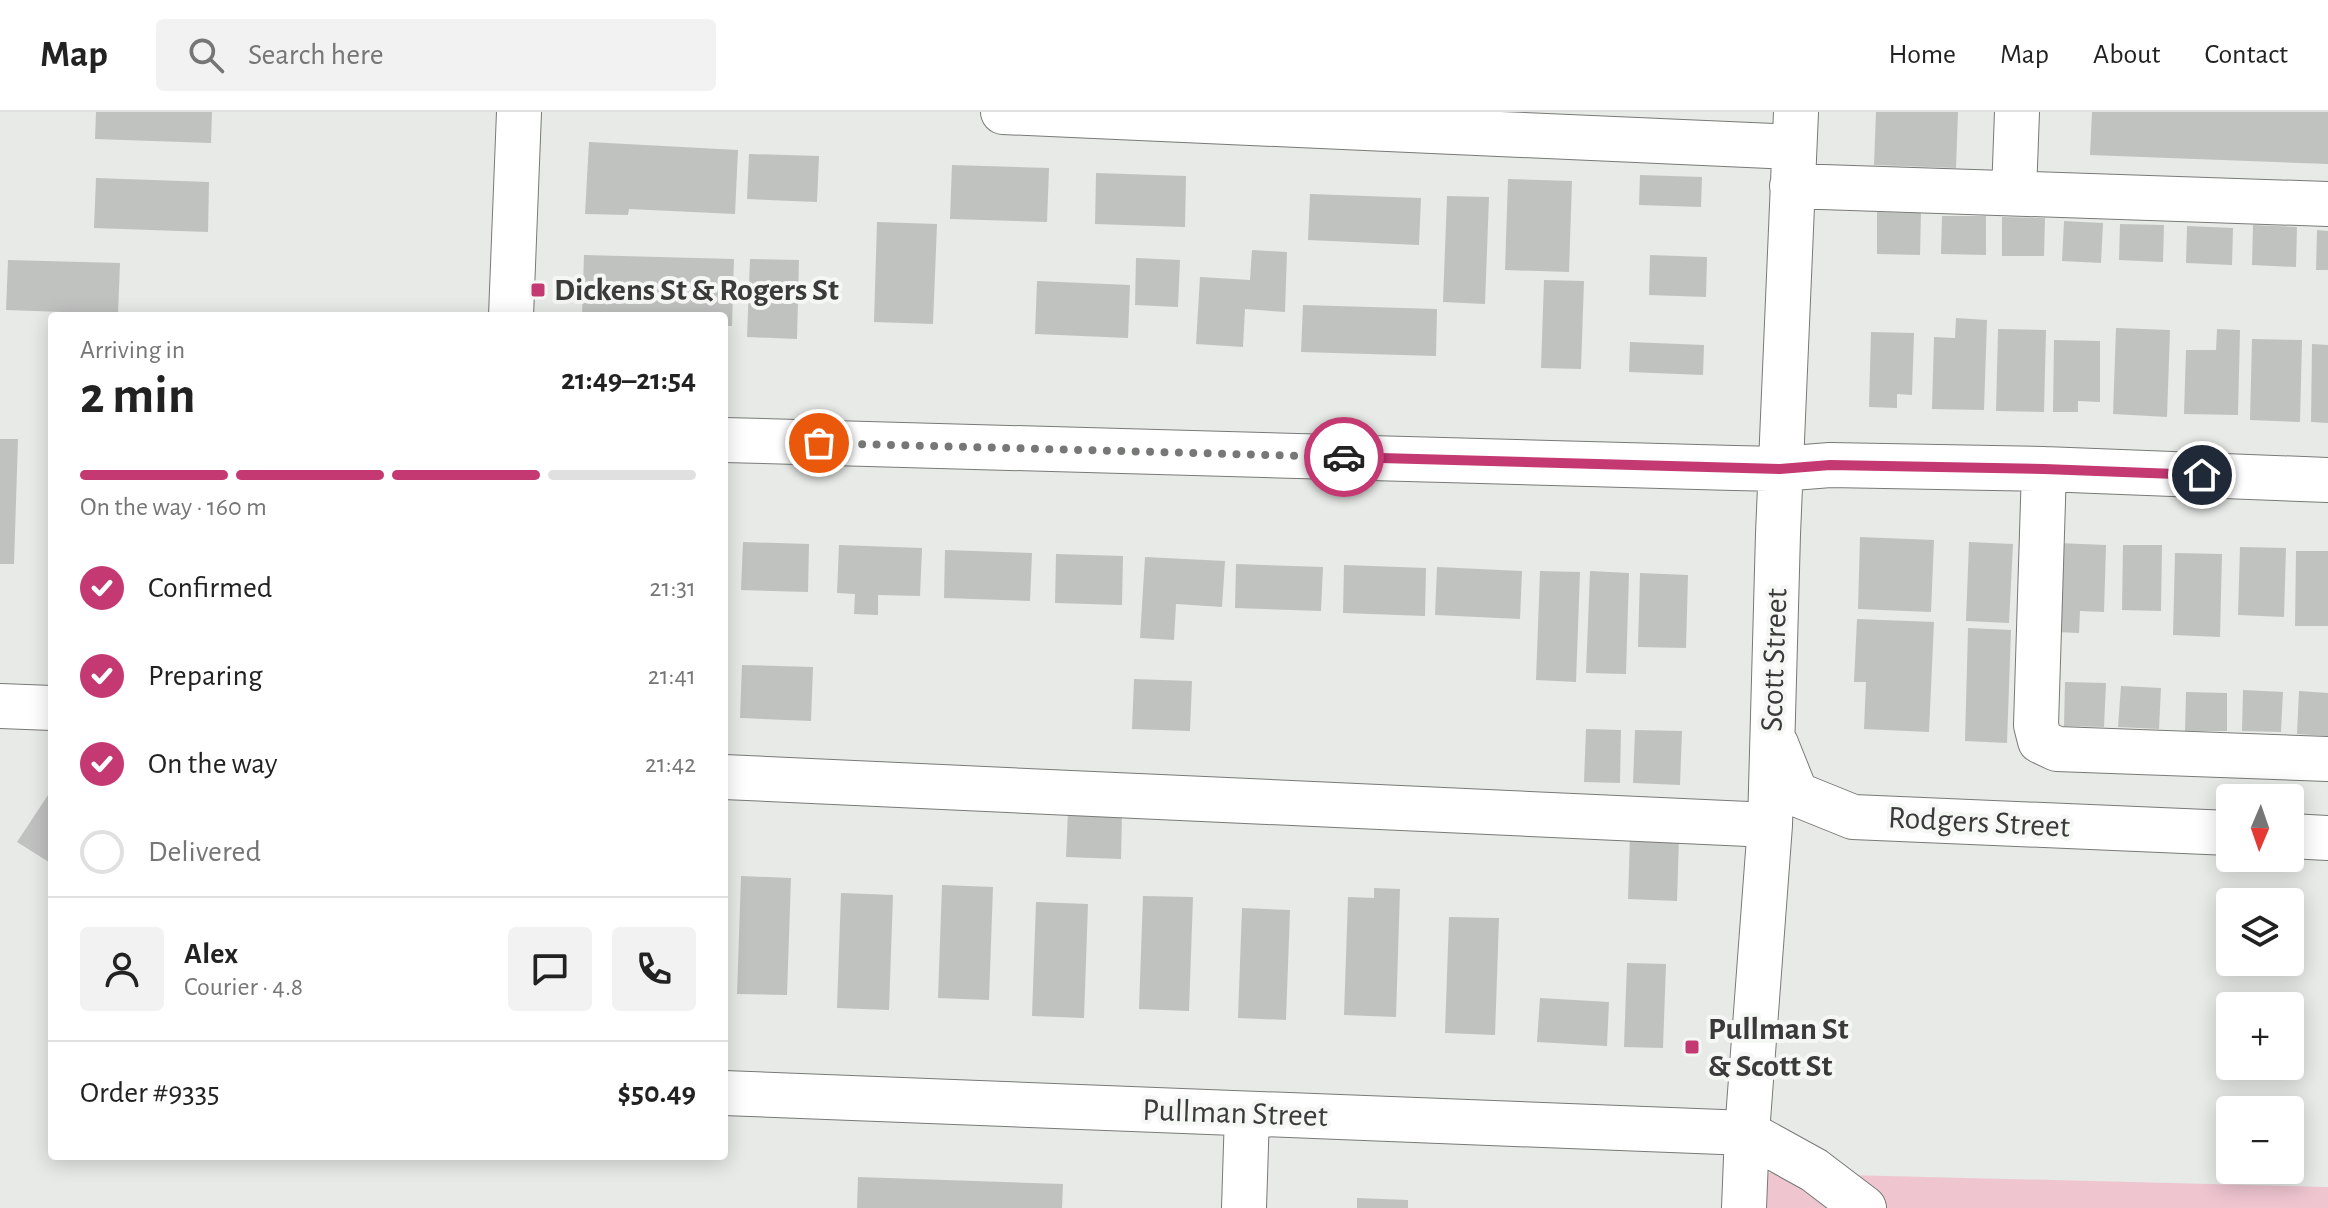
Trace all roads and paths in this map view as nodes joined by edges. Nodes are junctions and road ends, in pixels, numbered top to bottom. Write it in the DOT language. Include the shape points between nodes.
graph roads {
  1 [pos="519,112"];
  2 [pos="1003,112"];
  3 [pos="2017,112"];
  4 [pos="1794,148"];
  5 [pos="2014,193"];
  6 [pos="2328,204"];
  7 [pos="511,312"];
  8 [pos="728,440"];
  9 [pos="1780,469"];
  10 [pos="2044,469"];
  11 [pos="2328,480"];
  12 [pos="0,706"];
  13 [pos="48,708"];
  14 [pos="1772,734"];
  15 [pos="2328,759"];
  16 [pos="728,777"];
  17 [pos="1770,825"];
  18 [pos="2216,832"];
  19 [pos="2304,837"];
  20 [pos="2328,838"];
  21 [pos="728,1093"];
  22 [pos="1247,1114"];
  23 [pos="1747,1133"];
  24 [pos="1244,1208"];
  25 [pos="1744,1208"];
  26 [pos="1864,1208"];
  1 -- 7 [label="street"];
  2 -- 4 [label="street"];
  3 -- 5 [label="street"];
  4 -- 5 [label="street"];
  4 -- 9 [label="street, Scott Street"];
  5 -- 6 [label="street"];
  8 -- 9 [label="street"];
  9 -- 10 [label="street"];
  9 -- 14 [label="street, Scott Street"];
  10 -- 11 [label="street"];
  10 -- 15 [label="street" via="2036,725 2040,741 2057,749"];
  12 -- 13 [label="street"];
  14 -- 17 [label="street, Scott Street"];
  14 -- 18 [label="street, Rodgers Street" via="1796,794 1853,817"];
  16 -- 17 [label="street"];
  17 -- 23 [label="street, Scott Street"];
  19 -- 20 [label="street"];
  21 -- 22 [label="street, Pullman Street"];
  22 -- 23 [label="street, Pullman Street"];
  22 -- 24 [label="street"];
  23 -- 25 [label="street, Scott Street"];
  23 -- 26 [label="street" via="1814,1170"];
}
